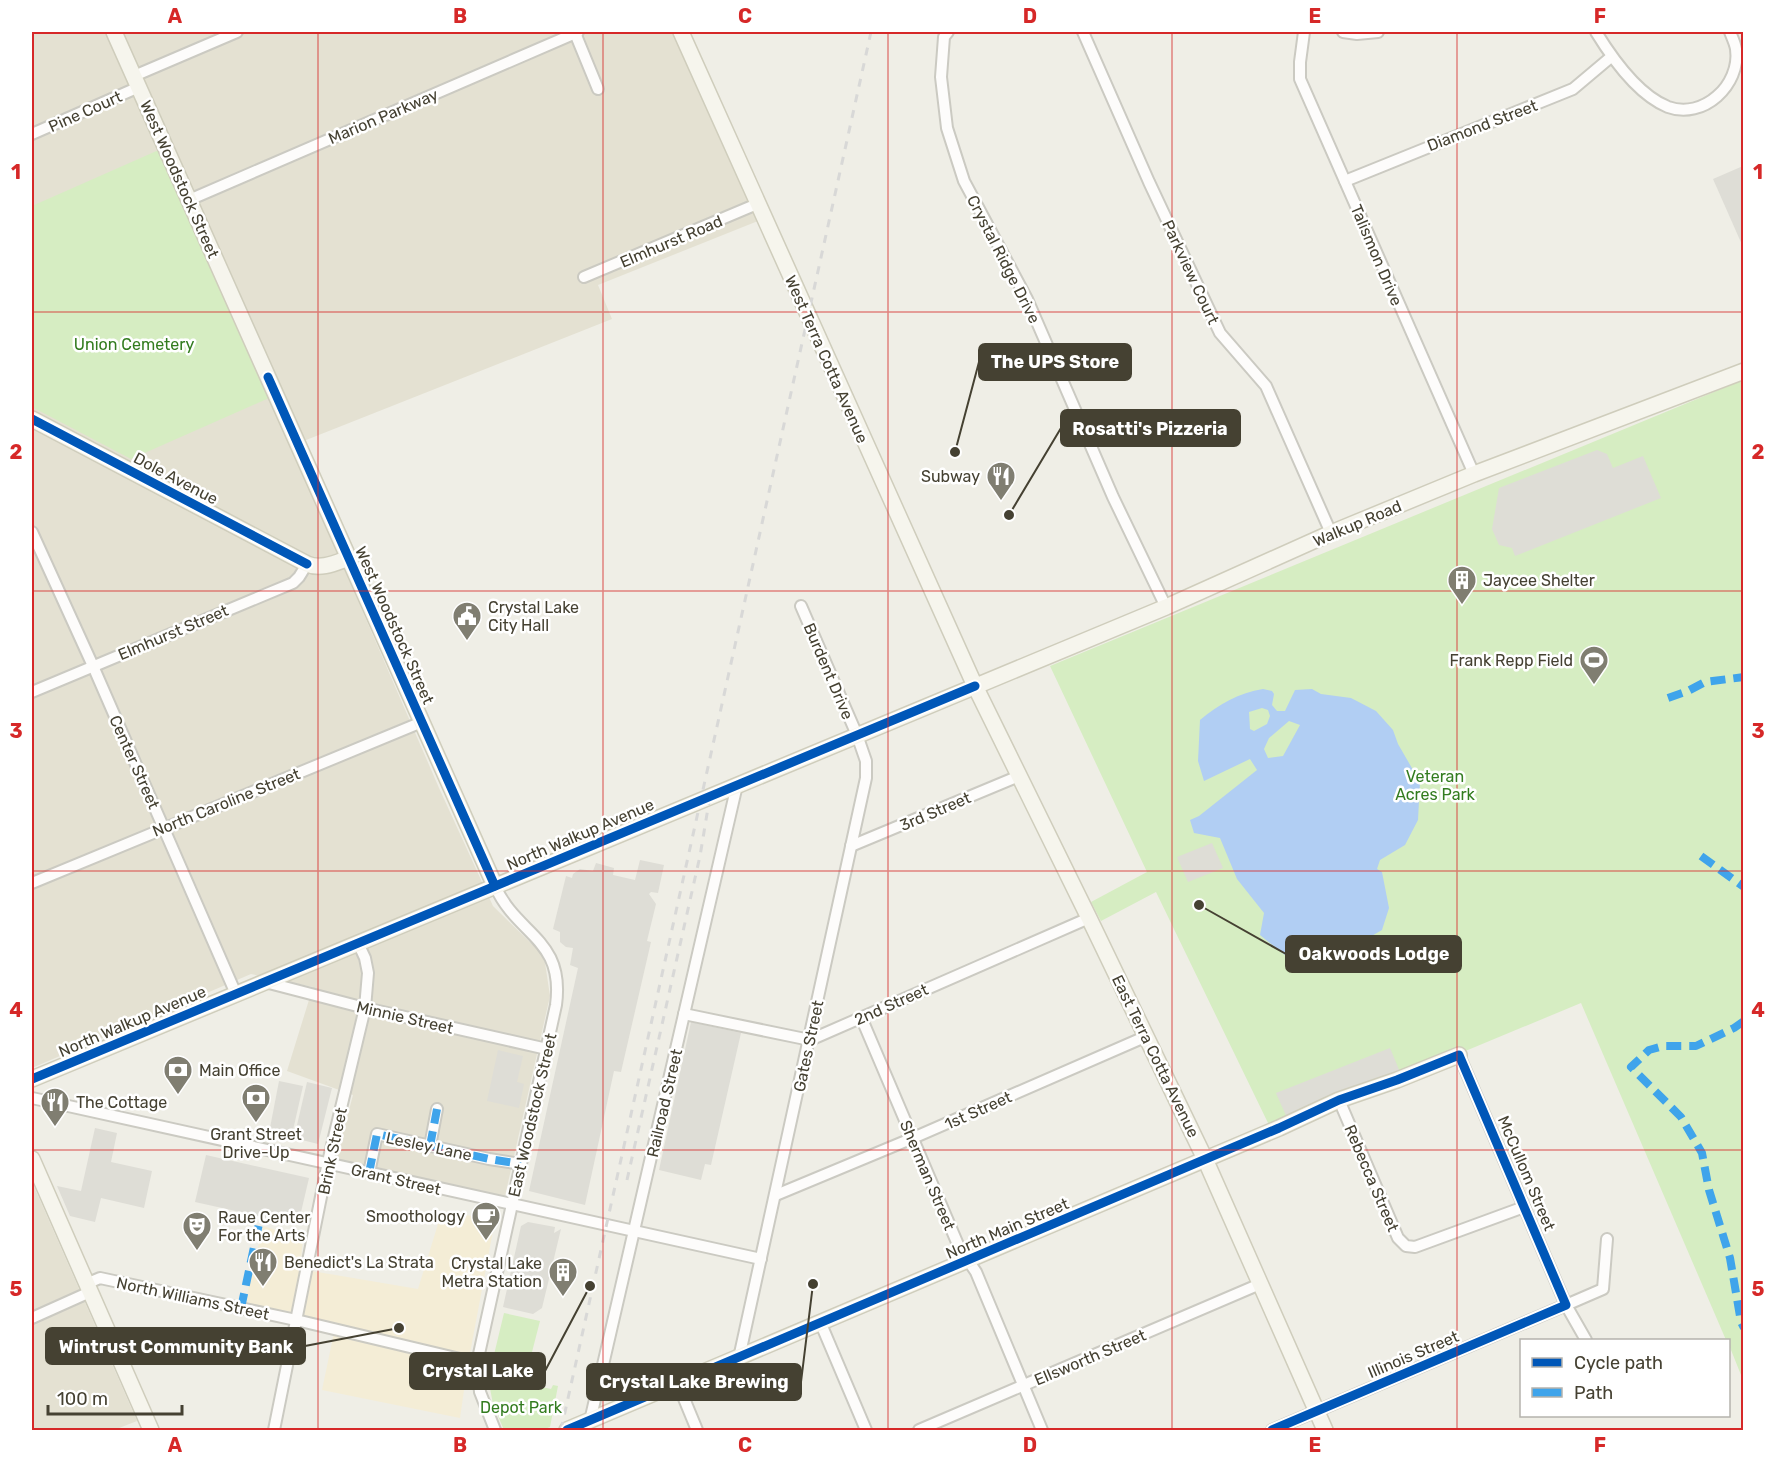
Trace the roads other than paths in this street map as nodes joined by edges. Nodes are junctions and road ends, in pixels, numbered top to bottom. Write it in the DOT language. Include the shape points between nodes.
graph roads {
  1 [pos="114,32"];
  2 [pos="237,32"];
  3 [pos="576,32"];
  4 [pos="681,32"];
  5 [pos="948,32"];
  6 [pos="1083,32"];
  7 [pos="1304,32"];
  8 [pos="1343,32"];
  9 [pos="1378,32"];
  10 [pos="1596,32"];
  11 [pos="1730,32"];
  12 [pos="1611,57"];
  13 [pos="136,81"];
  14 [pos="598,89"];
  15 [pos="32,134"];
  16 [pos="1345,180"];
  17 [pos="189,200"];
  18 [pos="757,204"];
  19 [pos="584,277"];
  20 [pos="1743,371"];
  21 [pos="32,419"];
  22 [pos="1474,474"];
  23 [pos="32,532"];
  24 [pos="1331,533"];
  25 [pos="348,558"];
  26 [pos="307,564"];
  27 [pos="801,606"];
  28 [pos="1166,607"];
  29 [pos="93,666"];
  30 [pos="975,686"];
  31 [pos="32,692"];
  32 [pos="422,722"];
  33 [pos="857,735"];
  34 [pos="1019,776"];
  35 [pos="736,785"];
  36 [pos="164,827"];
  37 [pos="851,846"];
  38 [pos="32,883"];
  39 [pos="495,886"];
  40 [pos="1089,918"];
  41 [pos="358,943"];
  42 [pos="264,982"];
  43 [pos="236,994"];
  44 [pos="365,1008"];
  45 [pos="684,1014"];
  46 [pos="861,1017"];
  47 [pos="1147,1036"];
  48 [pos="810,1040"];
  49 [pos="547,1049"];
  50 [pos="1459,1055"];
  51 [pos="32,1079"];
  52 [pos="1339,1100"];
  53 [pos="34,1101"];
  54 [pos="437,1109"];
  55 [pos="913,1138"];
  56 [pos="430,1146"];
  57 [pos="32,1159"];
  58 [pos="1205,1159"];
  59 [pos="328,1162"];
  60 [pos="521,1164"];
  61 [pos="369,1173"];
  62 [pos="776,1195"];
  63 [pos="511,1205"];
  64 [pos="1524,1207"];
  65 [pos="634,1232"];
  66 [pos="1607,1239"];
  67 [pos="761,1259"];
  68 [pos="968,1261"];
  69 [pos="1260,1284"];
  70 [pos="88,1288"];
  71 [pos="1566,1305"];
  72 [pos="32,1318"];
  73 [pos="296,1320"];
  74 [pos="821,1323"];
  75 [pos="1585,1339"];
  76 [pos="739,1358"];
  77 [pos="477,1363"];
  78 [pos="678,1384"];
  79 [pos="1023,1386"];
  80 [pos="1317,1412"];
  81 [pos="590,1421"];
  82 [pos="151,1431"];
  83 [pos="274,1431"];
  84 [pos="495,1431"];
  85 [pos="567,1431"];
  86 [pos="697,1431"];
  87 [pos="866,1431"];
  88 [pos="919,1431"];
  89 [pos="1042,1431"];
  90 [pos="1272,1431"];
  91 [pos="1325,1431"];
  1 -- 13 [label="street, West Woodstock Street"];
  2 -- 13 [label="street, Pine Court"];
  3 -- 14 [label="street"];
  3 -- 17 [label="street, Marion Parkway"];
  4 -- 18 [label="street, West Terra Cotta Avenue"];
  5 -- 28 [label="street, Crystal Ridge Drive" via="944,37 941,77 947,128 963,180 1027,299 1090,447"];
  6 -- 24 [label="street, Parkview Court" via="1220,333 1266,386"];
  7 -- 16 [label="street, Talismon Drive" via="1300,79"];
  8 -- 9 [label="street"];
  10 -- 12 [label="street"];
  11 -- 12 [label="street" via="1736,49 1734,69 1724,91 1707,104 1689,109 1670,108 1653,99"];
  12 -- 16 [label="street, Diamond Street" via="1573,89"];
  13 -- 15 [label="street, Pine Court"];
  13 -- 17 [label="street, West Woodstock Street"];
  16 -- 22 [label="street, Talismon Drive"];
  17 -- 25 [label="street, West Woodstock Street"];
  18 -- 19 [label="street, Elmhurst Road"];
  18 -- 30 [label="street, West Terra Cotta Avenue"];
  20 -- 22 [label="street, Walkup Road"];
  21 -- 26 [label="street, Dole Avenue"];
  22 -- 24 [label="street, Walkup Road"];
  23 -- 29 [label="street, Center Street"];
  24 -- 28 [label="street, Walkup Road"];
  25 -- 26 [label="street" via="321,567"];
  25 -- 32 [label="street, West Woodstock Street"];
  26 -- 29 [label="street, Elmhurst Street" via="292,583"];
  27 -- 33 [label="street, Burdent Drive"];
  28 -- 30 [label="street, Walkup Road"];
  29 -- 31 [label="street, Elmhurst Street"];
  29 -- 36 [label="street, Center Street"];
  30 -- 33 [label="street, North Walkup Avenue"];
  30 -- 34 [label="street, East Terra Cotta Avenue"];
  32 -- 36 [label="street, North Caroline Street"];
  32 -- 39 [label="street, West Woodstock Street"];
  33 -- 35 [label="street, North Walkup Avenue"];
  33 -- 37 [label="street, Gates Street" via="867,769"];
  34 -- 37 [label="street, 3rd Street"];
  34 -- 40 [label="street, East Terra Cotta Avenue"];
  35 -- 39 [label="street, North Walkup Avenue"];
  35 -- 45 [label="street, Railroad Street"];
  36 -- 38 [label="street, North Caroline Street"];
  36 -- 43 [label="street, Center Street"];
  37 -- 48 [label="street, Gates Street"];
  39 -- 41 [label="street, North Walkup Avenue"];
  39 -- 49 [label="street, East Woodstock Street" via="507,907 538,938 552,960 559,987"];
  40 -- 46 [label="street, 2nd Street"];
  40 -- 47 [label="street, East Terra Cotta Avenue"];
  41 -- 42 [label="street, North Walkup Avenue"];
  41 -- 44 [label="street, Brink Street" via="368,973"];
  42 -- 43 [label="street, North Walkup Avenue"];
  42 -- 44 [label="street, Minnie Street"];
  43 -- 51 [label="street, North Walkup Avenue"];
  44 -- 49 [label="street, Minnie Street"];
  44 -- 59 [label="street, Brink Street"];
  45 -- 48 [label="street"];
  45 -- 65 [label="street, Railroad Street"];
  46 -- 48 [label="street, 2nd Street"];
  46 -- 55 [label="street, Sherman Street"];
  47 -- 55 [label="street, 1st Street"];
  47 -- 58 [label="street, East Terra Cotta Avenue"];
  48 -- 62 [label="street, Gates Street"];
  49 -- 60 [label="street, East Woodstock Street"];
  50 -- 52 [label="street, North Main Street"];
  50 -- 64 [label="street, McCullom Street"];
  52 -- 58 [label="street, North Main Street"];
  52 -- 64 [label="street, Rebecca Street" via="1398,1238 1406,1246 1415,1247"];
  53 -- 59 [label="street, Grant Street"];
  54 -- 56 [label="street"];
  55 -- 62 [label="street, 1st Street"];
  55 -- 68 [label="street, Sherman Street"];
  56 -- 60 [label="street, Lesley Lane"];
  56 -- 61 [label="street, Lesley Lane" via="377,1134"];
  57 -- 70 [label="street"];
  58 -- 68 [label="street, North Main Street"];
  58 -- 69 [label="street, East Terra Cotta Avenue"];
  59 -- 61 [label="street, Grant Street"];
  59 -- 73 [label="street, Brink Street"];
  60 -- 63 [label="street, East Woodstock Street"];
  61 -- 63 [label="street, Grant Street"];
  62 -- 67 [label="street, Gates Street"];
  63 -- 65 [label="street, Grant Street"];
  63 -- 77 [label="street, East Woodstock Street"];
  64 -- 71 [label="street, McCullom Street"];
  65 -- 67 [label="street, Grant Street"];
  65 -- 81 [label="street, Railroad Street"];
  66 -- 71 [label="street, Illinois Street" via="1602,1289"];
  67 -- 76 [label="street, Gates Street"];
  68 -- 74 [label="street, North Main Street"];
  68 -- 79 [label="street, Sherman Street"];
  69 -- 79 [label="street, Ellsworth Street"];
  69 -- 80 [label="street, East Terra Cotta Avenue"];
  70 -- 72 [label="street, North Williams Street"];
  70 -- 73 [label="street, North Williams Street" via="100,1278"];
  70 -- 82 [label="street"];
  71 -- 75 [label="street, McCullom Street"];
  71 -- 80 [label="street, Illinois Street"];
  73 -- 77 [label="street, North Williams Street"];
  73 -- 83 [label="street, Brink Street"];
  74 -- 76 [label="street, North Main Street"];
  74 -- 87 [label="street"];
  76 -- 78 [label="street, North Main Street"];
  77 -- 84 [label="street" via="480,1392"];
  78 -- 81 [label="street, North Main Street"];
  78 -- 86 [label="street"];
  79 -- 88 [label="street, Ellsworth Street"];
  79 -- 89 [label="street, Sherman Street"];
  80 -- 90 [label="street, Illinois Street"];
  80 -- 91 [label="street, East Terra Cotta Avenue"];
  81 -- 85 [label="street, North Main Street"];
}
